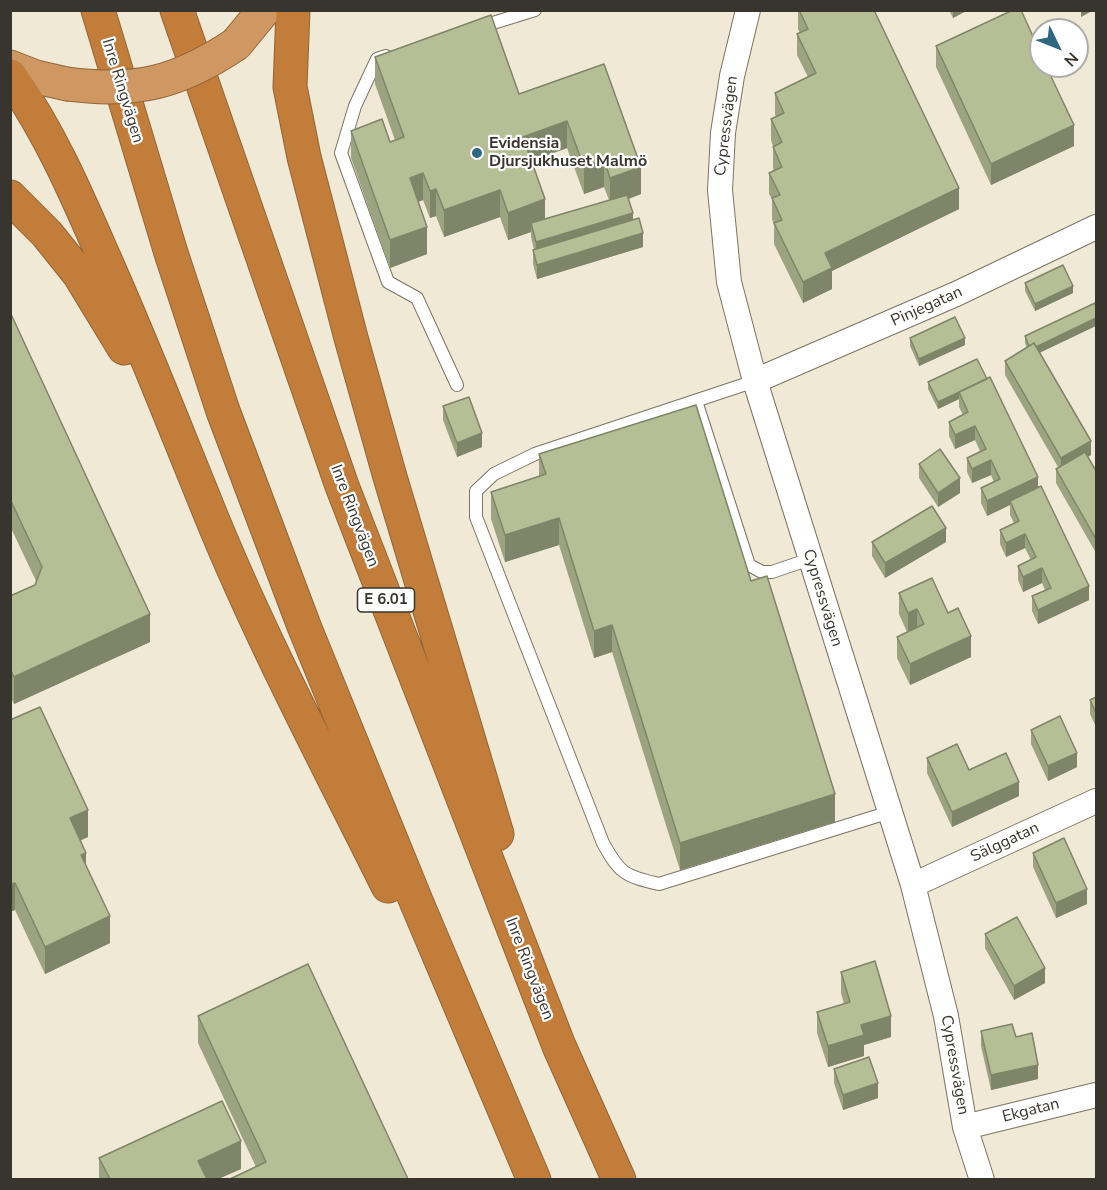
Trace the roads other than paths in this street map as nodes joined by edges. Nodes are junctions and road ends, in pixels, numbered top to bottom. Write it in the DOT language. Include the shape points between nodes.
graph roads {
  1 [pos="98,10"];
  2 [pos="177,10"];
  3 [pos="264,10"];
  4 [pos="293,10"];
  5 [pos="535,10"];
  6 [pos="748,10"];
  7 [pos="470,29"];
  8 [pos="396,52"];
  9 [pos="10,67"];
  10 [pos="10,76"];
  11 [pos="10,197"];
  12 [pos="1096,227"];
  13 [pos="755,381"];
  14 [pos="457,385"];
  15 [pos="696,401"];
  16 [pos="203,496"];
  17 [pos="810,559"];
  18 [pos="1096,801"];
  19 [pos="890,812"];
  20 [pos="913,885"];
  21 [pos="559,1046"];
  22 [pos="1096,1095"];
  23 [pos="964,1128"];
  24 [pos="520,1149"];
  25 [pos="534,1179"];
  26 [pos="620,1179"];
  27 [pos="982,1179"];
  1 -- 24 [label="highway, Inre Ringvägen" via="171,253 236,443 304,626"];
  2 -- 21 [label="highway, Inre Ringvägen / E 6.01" via="342,486"];
  3 -- 9 [label="highway, bridge" via="236,44 191,71 164,81 98,88 36,77"];
  4 -- 21 [label="highway" via="290,87 306,168 390,477"];
  5 -- 7 [label="lane"];
  6 -- 13 [label="street, Cypressvägen" via="723,133 720,190 729,282"];
  8 -- 14 [label="lane" via="377,59 355,106 341,153 388,282 417,298"];
  10 -- 16 [label="highway" via="46,131 69,177"];
  11 -- 16 [label="highway" via="80,274 133,363"];
  12 -- 13 [label="street, Pinjegatan" via="956,294"];
  13 -- 15 [label="lane"];
  13 -- 17 [label="street, Cypressvägen"];
  15 -- 17 [label="lane" via="749,565 772,572"];
  15 -- 19 [label="lane" via="535,454 494,474 476,491 476,517 603,843 616,865 634,878 659,884"];
  16 -- 24 [label="highway" via="293,696"];
  17 -- 19 [label="street, Cypressvägen"];
  18 -- 20 [label="street, Sälggatan"];
  19 -- 20 [label="street, Cypressvägen"];
  20 -- 23 [label="street, Cypressvägen" via="945,1016"];
  21 -- 26 [label="highway, Inre Ringvägen / E 6.01"];
  22 -- 23 [label="street, Ekgatan"];
  23 -- 27 [label="street, Cypressvägen"];
  24 -- 25 [label="highway, Inre Ringvägen"];
}
